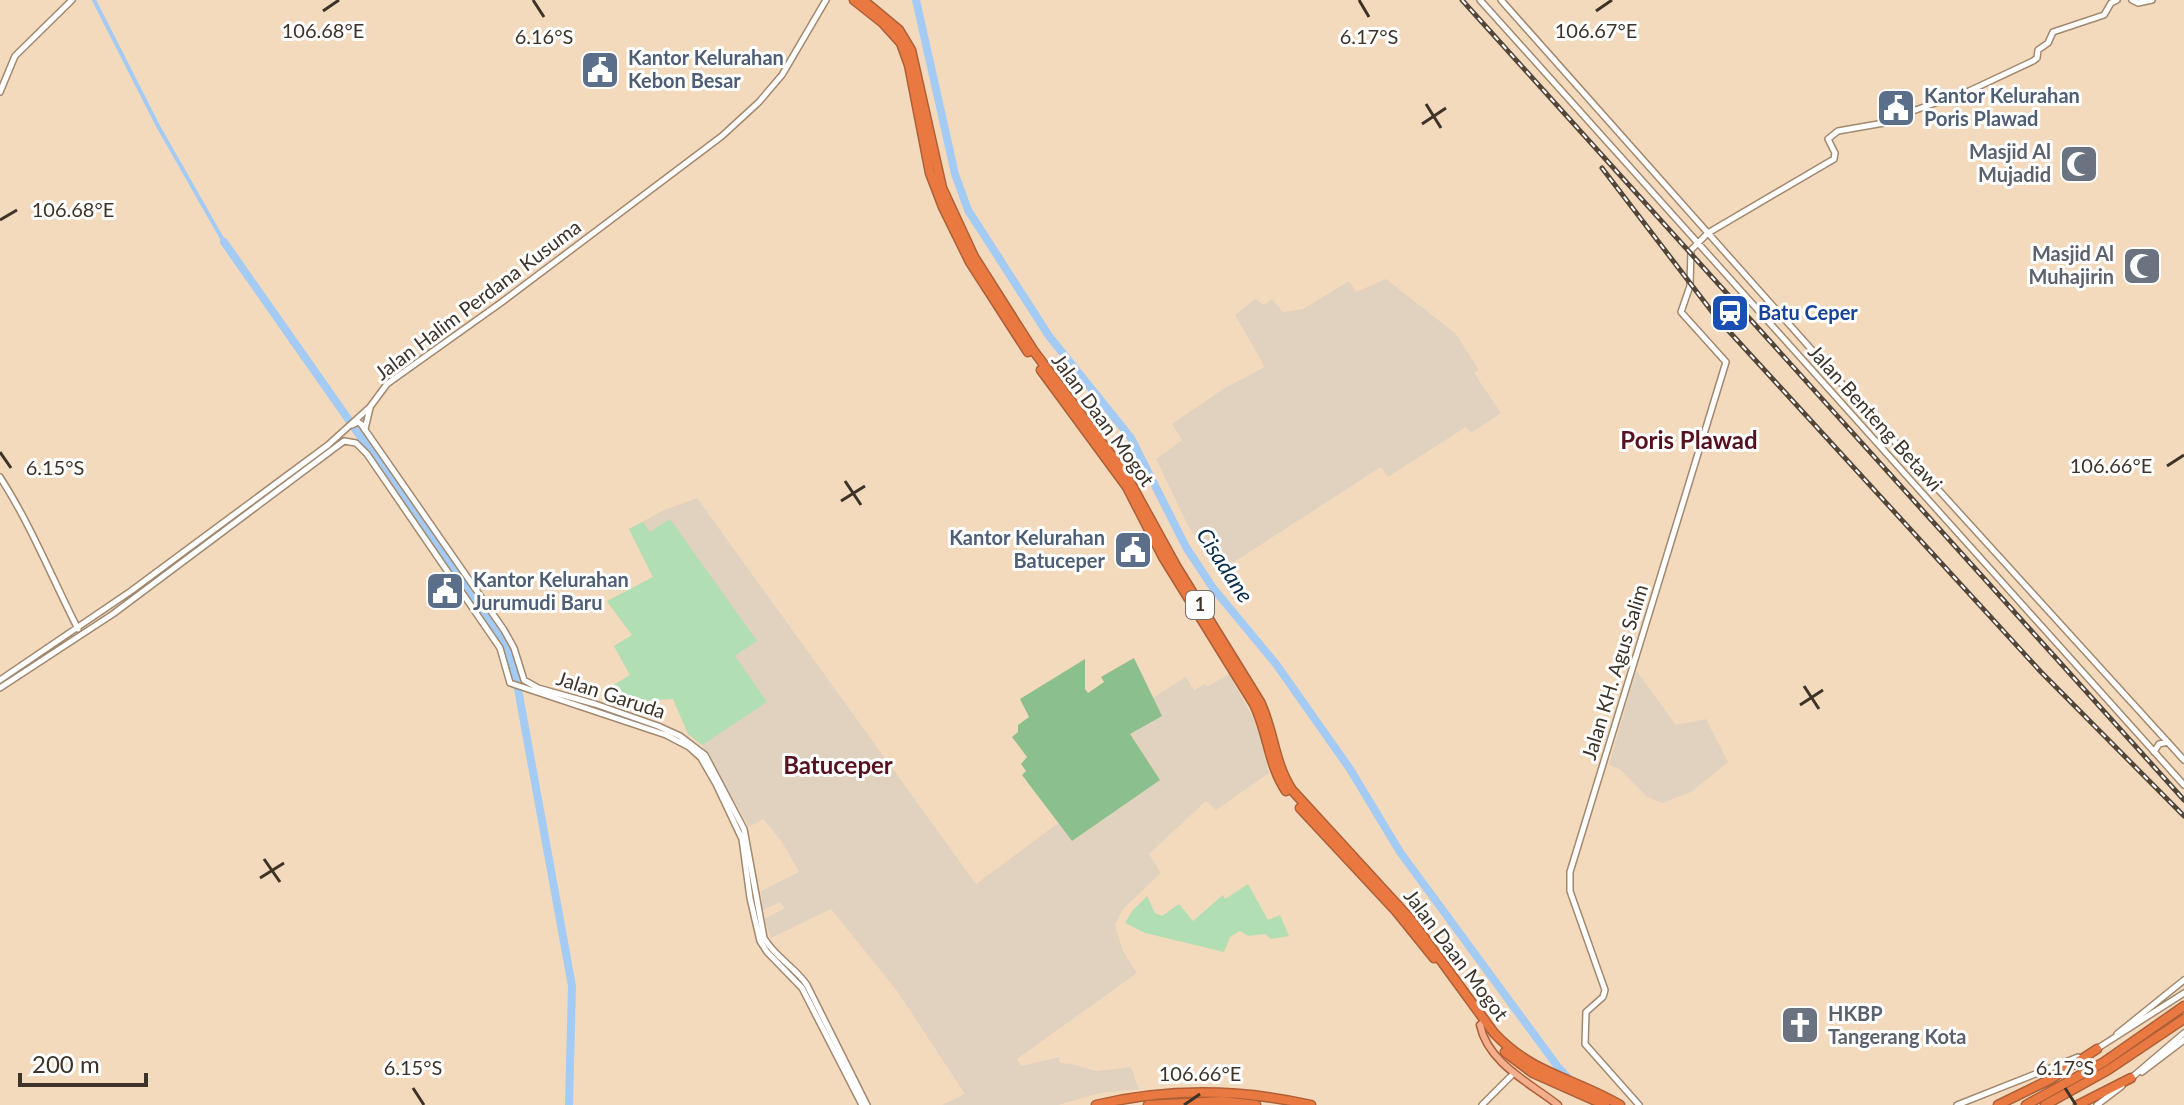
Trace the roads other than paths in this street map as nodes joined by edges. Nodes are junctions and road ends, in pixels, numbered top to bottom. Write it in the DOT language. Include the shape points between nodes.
graph roads {
  1 [pos="72,0"];
  2 [pos="826,0"];
  3 [pos="854,0"];
  4 [pos="863,0"];
  5 [pos="1480,0"];
  6 [pos="1501,0"];
  7 [pos="2117,0"];
  8 [pos="2152,0"];
  9 [pos="2134,1"];
  10 [pos="0,92"];
  11 [pos="1583,102"];
  12 [pos="1583,113"];
  13 [pos="933,172"];
  14 [pos="1702,238"];
  15 [pos="370,407"];
  16 [pos="351,425"];
  17 [pos="365,430"];
  18 [pos="0,477"];
  19 [pos="194,545"];
  20 [pos="199,551"];
  21 [pos="166,565"];
  22 [pos="171,571"];
  23 [pos="465,586"];
  24 [pos="78,629"];
  25 [pos="0,680"];
  26 [pos="2111,681"];
  27 [pos="0,688"];
  28 [pos="2099,690"];
  29 [pos="2120,691"];
  30 [pos="2109,701"];
  31 [pos="2157,731"];
  32 [pos="2168,742"];
  33 [pos="2149,746"];
  34 [pos="2154,752"];
  35 [pos="2184,760"];
  36 [pos="2184,785"];
  37 [pos="2184,980"];
  38 [pos="2184,993"];
  39 [pos="2184,1006"];
  40 [pos="2184,1019"];
  41 [pos="2184,1033"];
  42 [pos="1491,1038"];
  43 [pos="832,1040"];
  44 [pos="2184,1040"];
  45 [pos="2097,1049"];
  46 [pos="1514,1073"];
  47 [pos="2131,1078"];
  48 [pos="1613,1104"];
  49 [pos="864,1105"];
  50 [pos="1096,1105"];
  51 [pos="1148,1105"];
  52 [pos="1256,1105"];
  53 [pos="1311,1105"];
  54 [pos="1482,1105"];
  55 [pos="1558,1105"];
  56 [pos="1639,1105"];
  57 [pos="1957,1105"];
  58 [pos="1998,1105"];
  59 [pos="2026,1105"];
  60 [pos="2045,1105"];
  61 [pos="2078,1105"];
  62 [pos="2097,1105"];
  1 -- 10 [label="main road" via="15,56"];
  2 -- 15 [label="main road, Jalan Halim Perdana Kusuma" via="782,75 722,136 387,384"];
  3 -- 13 [label="highway, Jalan Daan Mogot / 1" via="904,49"];
  4 -- 13 [label="highway, Jalan Daan Mogot / 1" via="899,30 911,50"];
  5 -- 11 [label="main road, Jalan Benteng Betawi"];
  6 -- 11 [label="main road, Jalan Benteng Betawi"];
  7 -- 14 [label="main road" via="2104,15 2053,32 2035,60 1901,120 1832,134 1828,139 1834,159"];
  8 -- 9 [label="main road"];
  11 -- 12 [label="main road, Jalan Benteng Betawi"];
  11 -- 12 [label="main road"];
  11 -- 14 [label="main road, Jalan Benteng Betawi"];
  12 -- 14 [label="main road, Jalan Benteng Betawi"];
  13 -- 42 [label="highway, Jalan Daan Mogot / 1" via="946,215 970,262 1127,487 1163,557 1254,704 1278,779 1412,921"];
  14 -- 26 [label="main road, Jalan Benteng Betawi"];
  14 -- 28 [label="main road, Jalan Benteng Betawi"];
  14 -- 56 [label="main road, Jalan KH. Agus Salim" via="1691,250 1690,286 1681,312 1726,362 1569,886 1605,990 1586,1012 1585,1044"];
  15 -- 16 [label="main road, Jalan Halim Perdana Kusuma"];
  15 -- 17 [label="main road"];
  16 -- 17 [label="main road, Jalan Garuda" via="358,422"];
  16 -- 19 [label="main road, Jalan Halim Perdana Kusuma"];
  17 -- 23 [label="main road, Jalan Garuda"];
  18 -- 24 [label="main road"];
  19 -- 20 [label="main road"];
  19 -- 21 [label="main road, Jalan Halim Perdana Kusuma"];
  20 -- 22 [label="main road"];
  20 -- 23 [label="main road, Jalan Garuda" via="347,440 367,454"];
  21 -- 22 [label="main road"];
  21 -- 24 [label="main road, Jalan Halim Perdana Kusuma"];
  22 -- 27 [label="main road"];
  23 -- 43 [label="main road, Jalan Garuda" via="504,630 530,685 658,726 705,755 744,829 764,938 807,985"];
  23 -- 43 [label="main road, Jalan Garuda" via="500,648 513,685 666,735 701,758 742,839 760,941 802,988"];
  24 -- 25 [label="main road, Jalan Halim Perdana Kusuma"];
  26 -- 28 [label="main road"];
  26 -- 29 [label="main road, Jalan Benteng Betawi"];
  28 -- 30 [label="main road, Jalan Benteng Betawi"];
  29 -- 30 [label="main road"];
  29 -- 31 [label="main road, Jalan Benteng Betawi"];
  30 -- 33 [label="main road, Jalan Benteng Betawi"];
  31 -- 32 [label="main road, Jalan Benteng Betawi"];
  31 -- 33 [label="main road"];
  32 -- 34 [label="main road"];
  32 -- 35 [label="main road, Jalan Benteng Betawi"];
  33 -- 34 [label="main road, Jalan Benteng Betawi"];
  34 -- 36 [label="main road, Jalan Benteng Betawi"];
  37 -- 45 [label="main road"];
  38 -- 45 [label="main road"];
  39 -- 59 [label="highway" via="2124,1050"];
  40 -- 60 [label="highway"];
  41 -- 47 [label="main road"];
  42 -- 46 [label="main road" via="1501,1062"];
  42 -- 48 [label="highway, Jalan Daan Mogot / 1" via="1550,1077"];
  43 -- 49 [label="main road, Jalan Garuda"];
  44 -- 47 [label="main road"];
  45 -- 57 [label="main road"];
  45 -- 58 [label="highway"];
  46 -- 54 [label="main road"];
  46 -- 55 [label="main road"];
  47 -- 61 [label="highway"];
  47 -- 62 [label="main road"];
  50 -- 53 [label="highway" via="1224,1092"];
  51 -- 52 [label="highway"];
}
